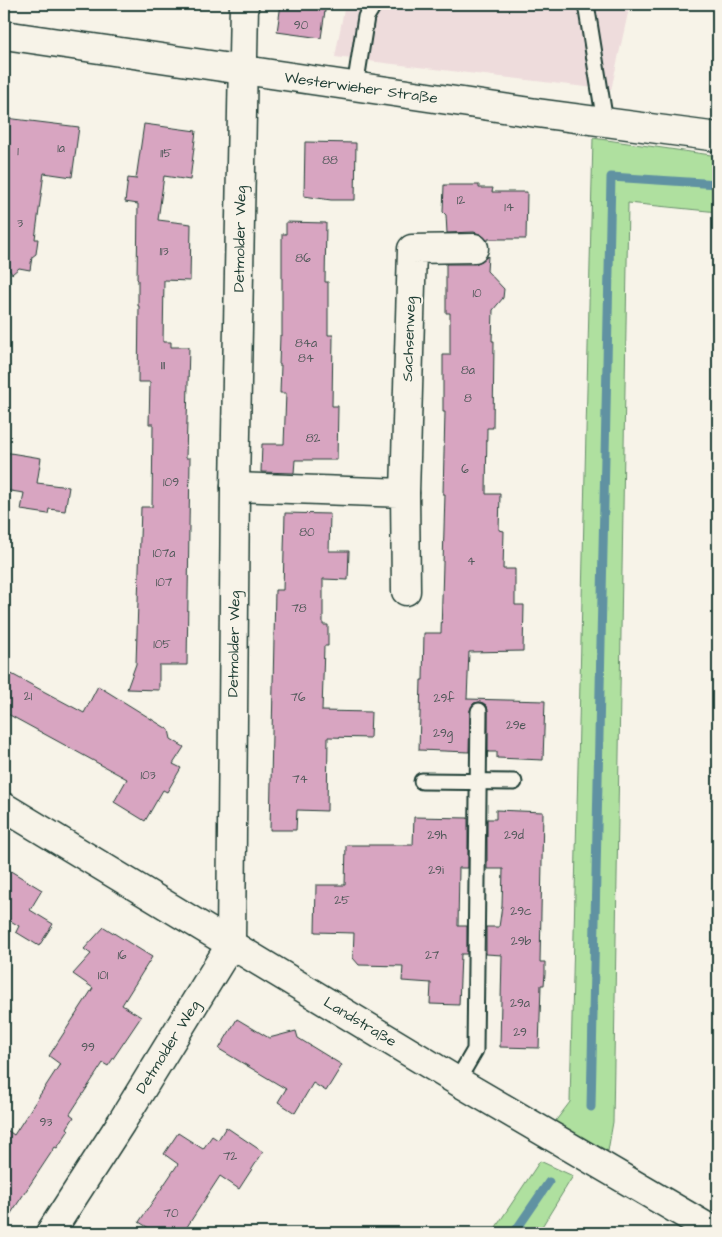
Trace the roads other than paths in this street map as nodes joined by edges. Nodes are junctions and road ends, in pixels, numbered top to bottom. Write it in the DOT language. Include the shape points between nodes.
graph roads {
  1 [pos="244,4"];
  2 [pos="374,4"];
  3 [pos="586,4"];
  4 [pos="4,36"];
  5 [pos="243,71"];
  6 [pos="354,87"];
  7 [pos="604,122"];
  8 [pos="718,137"];
  9 [pos="474,248"];
  10 [pos="235,487"];
  11 [pos="405,493"];
  12 [pos="406,591"];
  13 [pos="479,711"];
  14 [pos="422,781"];
  15 [pos="477,782"];
  16 [pos="514,782"];
  17 [pos="4,807"];
  18 [pos="231,944"];
  19 [pos="457,1081"];
  20 [pos="50,1233"];
  21 [pos="717,1233"];
  1 -- 5 [label="street, Detmolder Weg"];
  2 -- 6 [label="lane" via="366,17"];
  3 -- 7 [label="lane"];
  4 -- 5 [label="street, Westerwieher Straße"];
  5 -- 6 [label="street, Westerwieher Straße"];
  5 -- 10 [label="street, Detmolder Weg"];
  6 -- 7 [label="street, Westerwieher Straße"];
  7 -- 8 [label="street, Westerwieher Straße"];
  9 -- 11 [label="street, Sachsenweg" via="412,248"];
  10 -- 11 [label="street"];
  10 -- 18 [label="street, Detmolder Weg"];
  11 -- 12 [label="street, Sachsenweg"];
  13 -- 15 [label="lane"];
  14 -- 15 [label="lane"];
  15 -- 16 [label="lane"];
  15 -- 19 [label="lane" via="475,1050"];
  17 -- 18 [label="street, Landstraße"];
  18 -- 19 [label="street, Landstraße"];
  18 -- 20 [label="street, Detmolder Weg"];
  19 -- 21 [label="street, Landstraße"];
}
